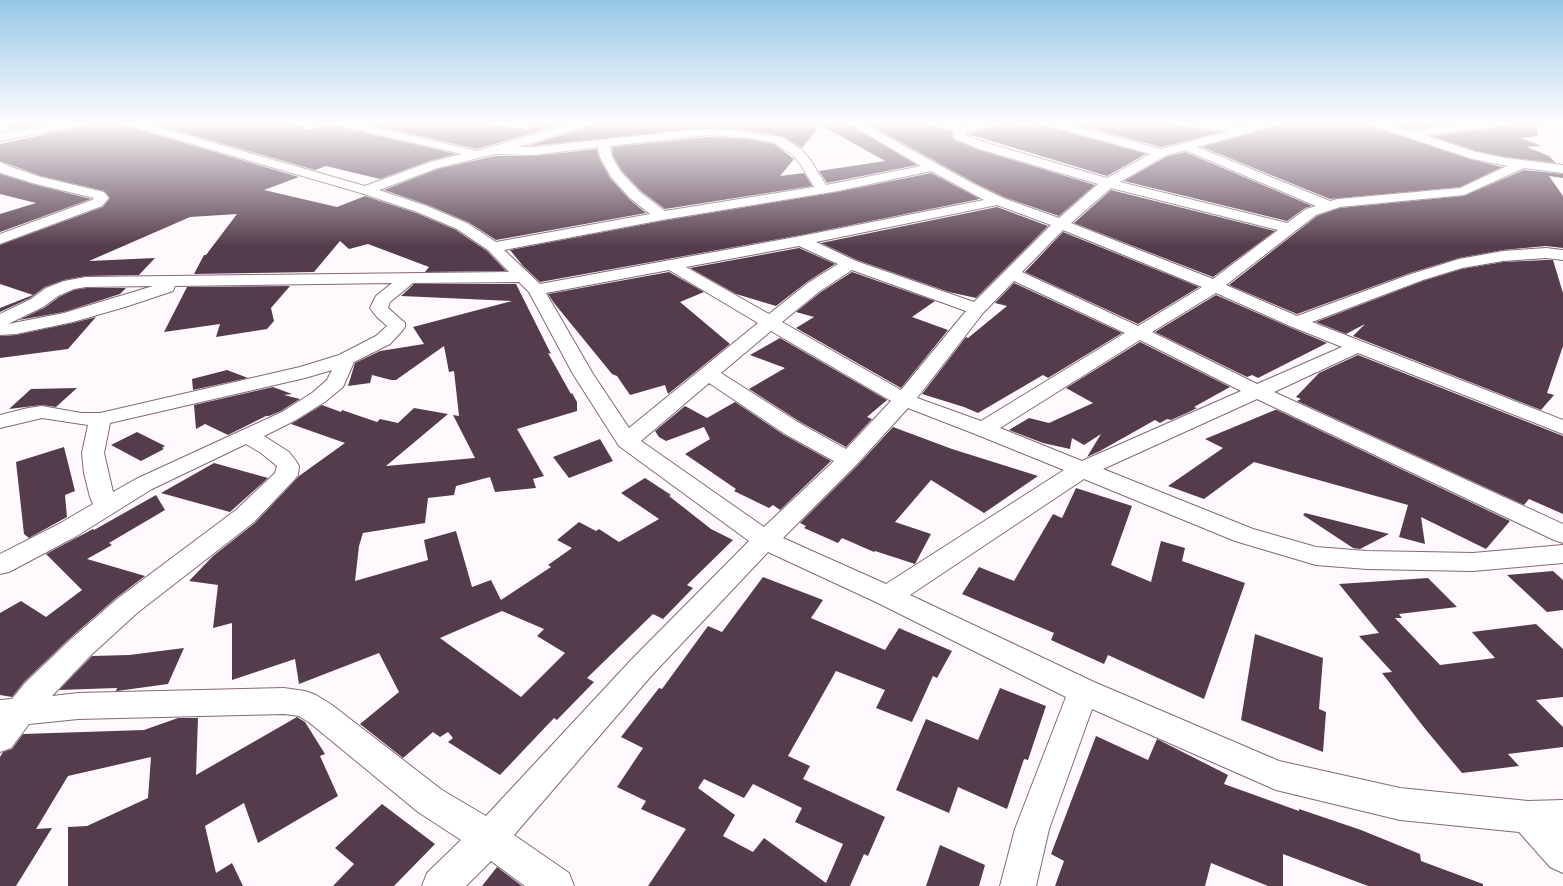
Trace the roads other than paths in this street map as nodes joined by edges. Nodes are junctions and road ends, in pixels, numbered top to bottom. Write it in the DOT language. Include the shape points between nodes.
graph roads {
  1 [pos="272,163"];
  2 [pos="441,163"];
  3 [pos="610,163"];
  4 [pos="806,163"];
  5 [pos="927,163"];
  6 [pos="1042,163"];
  7 [pos="1143,163"];
  8 [pos="1227,163"];
  9 [pos="1518,163"];
  10 [pos="1522,164"];
  11 [pos="934,167"];
  12 [pos="2,169"];
  13 [pos="1563,169"];
  14 [pos="1108,183"];
  15 [pos="822,189"];
  16 [pos="366,190"];
  17 [pos="998,201"];
  18 [pos="1327,205"];
  19 [pos="662,216"];
  20 [pos="1061,224"];
  21 [pos="1289,228"];
  22 [pos="0,239"];
  23 [pos="801,241"];
  24 [pos="493,247"];
  25 [pos="1563,255"];
  26 [pos="850,264"];
  27 [pos="670,265"];
  28 [pos="1011,273"];
  29 [pos="408,279"];
  30 [pos="181,282"];
  31 [pos="529,284"];
  32 [pos="1215,286"];
  33 [pos="977,309"];
  34 [pos="0,321"];
  35 [pos="1296,322"];
  36 [pos="771,323"];
  37 [pos="0,330"];
  38 [pos="1139,333"];
  39 [pos="1357,347"];
  40 [pos="346,359"];
  41 [pos="708,374"];
  42 [pos="1258,392"];
  43 [pos="904,400"];
  44 [pos="100,419"];
  45 [pos="0,422"];
  46 [pos="1563,428"];
  47 [pos="983,429"];
  48 [pos="246,434"];
  49 [pos="628,441"];
  50 [pos="849,458"];
  51 [pos="1081,470"];
  52 [pos="107,507"];
  53 [pos="1563,534"];
  54 [pos="765,540"];
  55 [pos="1563,554"];
  56 [pos="0,565"];
  57 [pos="888,596"];
  58 [pos="1082,690"];
  59 [pos="10,713"];
  60 [pos="0,738"];
  61 [pos="1563,816"];
  62 [pos="1528,817"];
  63 [pos="489,838"];
  64 [pos="1563,855"];
  65 [pos="440,886"];
  66 [pos="556,886"];
  67 [pos="1018,886"];
  1 -- 16 [label="street"];
  2 -- 16 [label="street"];
  3 -- 19 [label="street" via="635,195"];
  4 -- 15 [label="street"];
  5 -- 11 [label="street"];
  6 -- 14 [label="street"];
  7 -- 14 [label="street"];
  8 -- 18 [label="street"];
  9 -- 10 [label="street"];
  10 -- 13 [label="street"];
  10 -- 18 [label="street" via="1464,191"];
  11 -- 15 [label="street"];
  11 -- 17 [label="street"];
  12 -- 22 [label="street" via="99,195 102,198 97,203"];
  14 -- 20 [label="street"];
  14 -- 21 [label="street"];
  15 -- 19 [label="street"];
  16 -- 24 [label="street" via="462,226"];
  17 -- 20 [label="street"];
  17 -- 23 [label="street"];
  18 -- 21 [label="street" via="1311,212"];
  19 -- 24 [label="street"];
  20 -- 28 [label="street"];
  20 -- 32 [label="street"];
  21 -- 32 [label="street"];
  23 -- 26 [label="street"];
  23 -- 27 [label="street"];
  24 -- 31 [label="street"];
  25 -- 35 [label="street" via="1546,253 1503,256 1459,264"];
  26 -- 33 [label="street"];
  26 -- 36 [label="street" via="814,287"];
  27 -- 31 [label="street"];
  27 -- 36 [label="street"];
  28 -- 33 [label="street"];
  28 -- 38 [label="street"];
  29 -- 30 [label="street"];
  29 -- 31 [label="street"];
  29 -- 40 [label="street" via="382,300 379,308 396,323 396,327 383,340"];
  30 -- 34 [label="street" via="86,282 70,285 52,292 37,303"];
  30 -- 37 [label="street" via="67,318"];
  31 -- 49 [label="street" via="583,374"];
  32 -- 35 [label="street"];
  32 -- 38 [label="street"];
  33 -- 43 [label="street"];
  35 -- 39 [label="street"];
  36 -- 41 [label="street"];
  36 -- 43 [label="street"];
  38 -- 42 [label="street"];
  38 -- 47 [label="street"];
  39 -- 42 [label="street"];
  39 -- 46 [label="street"];
  40 -- 44 [label="street" via="305,372"];
  40 -- 48 [label="street" via="336,383 319,398 289,416"];
  41 -- 49 [label="street"];
  41 -- 50 [label="street" via="793,429"];
  42 -- 51 [label="street"];
  42 -- 53 [label="street"];
  43 -- 47 [label="street"];
  43 -- 50 [label="street"];
  44 -- 45 [label="street" via="81,419 42,412"];
  44 -- 52 [label="street" via="93,453 102,497"];
  47 -- 51 [label="street"];
  48 -- 52 [label="street" via="144,484"];
  48 -- 59 [label="street" via="281,457 288,466 286,475 245,516 127,606 36,692"];
  49 -- 54 [label="street"];
  50 -- 54 [label="street"];
  51 -- 55 [label="street" via="1244,535 1316,556 1367,560 1473,562"];
  51 -- 57 [label="street"];
  52 -- 56 [label="street"];
  54 -- 57 [label="street"];
  54 -- 63 [label="street" via="642,667"];
  57 -- 58 [label="street"];
  58 -- 62 [label="street" via="1276,776 1400,804"];
  58 -- 67 [label="street" via="1032,829"];
  59 -- 60 [label="street"];
  59 -- 63 [label="street" via="78,706 284,701 305,704 430,801"];
  61 -- 62 [label="street"];
  62 -- 64 [label="street"];
  63 -- 65 [label="street"];
  63 -- 66 [label="street"];
}
